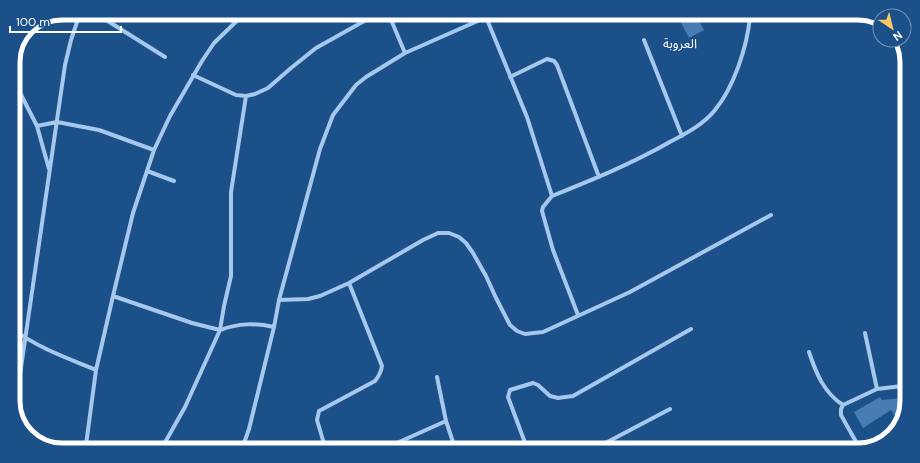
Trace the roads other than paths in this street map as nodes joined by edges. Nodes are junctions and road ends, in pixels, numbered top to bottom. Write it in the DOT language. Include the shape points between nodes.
graph roads {
  1 [pos="77,20"];
  2 [pos="106,20"];
  3 [pos="238,20"];
  4 [pos="366,20"];
  5 [pos="391,20"];
  6 [pos="479,20"];
  7 [pos="489,20"];
  8 [pos="750,20"];
  9 [pos="644,40"];
  10 [pos="405,54"];
  11 [pos="165,57"];
  12 [pos="193,75"];
  13 [pos="510,77"];
  14 [pos="20,93"];
  15 [pos="246,96"];
  16 [pos="57,122"];
  17 [pos="37,126"];
  18 [pos="682,136"];
  19 [pos="154,150"];
  20 [pos="147,171"];
  21 [pos="50,173"];
  22 [pos="599,177"];
  23 [pos="174,181"];
  24 [pos="552,196"];
  25 [pos="771,215"];
  26 [pos="349,283"];
  27 [pos="113,296"];
  28 [pos="279,300"];
  29 [pos="578,315"];
  30 [pos="274,327"];
  31 [pos="691,329"];
  32 [pos="220,330"];
  33 [pos="865,333"];
  34 [pos="20,334"];
  35 [pos="25,338"];
  36 [pos="809,352"];
  37 [pos="96,370"];
  38 [pos="20,374"];
  39 [pos="437,377"];
  40 [pos="900,386"];
  41 [pos="877,389"];
  42 [pos="843,406"];
  43 [pos="670,409"];
  44 [pos="446,421"];
  45 [pos="86,443"];
  46 [pos="165,443"];
  47 [pos="244,443"];
  48 [pos="324,443"];
  49 [pos="397,443"];
  50 [pos="453,443"];
  51 [pos="525,443"];
  52 [pos="605,443"];
  53 [pos="856,443"];
  1 -- 16 [label="street" via="68,52"];
  2 -- 11 [label="street"];
  3 -- 12 [label="street" via="214,43"];
  4 -- 15 [label="street" via="316,48 262,92"];
  5 -- 10 [label="street"];
  6 -- 10 [label="street"];
  7 -- 13 [label="street"];
  8 -- 18 [label="street" via="744,50 725,95 703,122"];
  9 -- 18 [label="street"];
  10 -- 28 [label="street" via="356,85 333,115 320,149"];
  12 -- 15 [label="street" via="232,94"];
  12 -- 19 [label="street"];
  13 -- 22 [label="street" via="547,59 554,61"];
  13 -- 24 [label="street" via="527,117"];
  14 -- 17 [label="street"];
  15 -- 32 [label="street" via="231,192 232,276"];
  16 -- 17 [label="street"];
  16 -- 19 [label="street" via="111,134"];
  16 -- 21 [label="street"];
  17 -- 21 [label="street"];
  18 -- 22 [label="street"];
  19 -- 20 [label="street"];
  20 -- 23 [label="street"];
  20 -- 27 [label="street" via="133,214"];
  21 -- 35 [label="street"];
  22 -- 24 [label="street"];
  24 -- 29 [label="street" via="542,211 553,250"];
  25 -- 29 [label="street" via="630,292"];
  26 -- 28 [label="street" via="308,299"];
  26 -- 29 [label="street" via="423,240 438,233 449,233 466,243 486,276 510,325 517,330 525,334 543,332"];
  26 -- 48 [label="street" via="382,366 380,375 374,381 319,411 317,420"];
  27 -- 32 [label="street"];
  27 -- 37 [label="street"];
  28 -- 30 [label="street"];
  30 -- 32 [label="street" via="240,324"];
  30 -- 47 [label="street"];
  31 -- 51 [label="street" via="573,396 550,396 533,383 510,390 508,397"];
  32 -- 46 [label="street" via="185,407"];
  33 -- 41 [label="street"];
  34 -- 35 [label="street"];
  35 -- 37 [label="street" via="60,356"];
  35 -- 38 [label="street"];
  36 -- 42 [label="street" via="823,385"];
  37 -- 45 [label="street"];
  39 -- 44 [label="street"];
  40 -- 41 [label="street"];
  41 -- 42 [label="street"];
  42 -- 53 [label="street" via="840,415"];
  43 -- 52 [label="street"];
  44 -- 49 [label="street"];
  44 -- 50 [label="street"];
}
